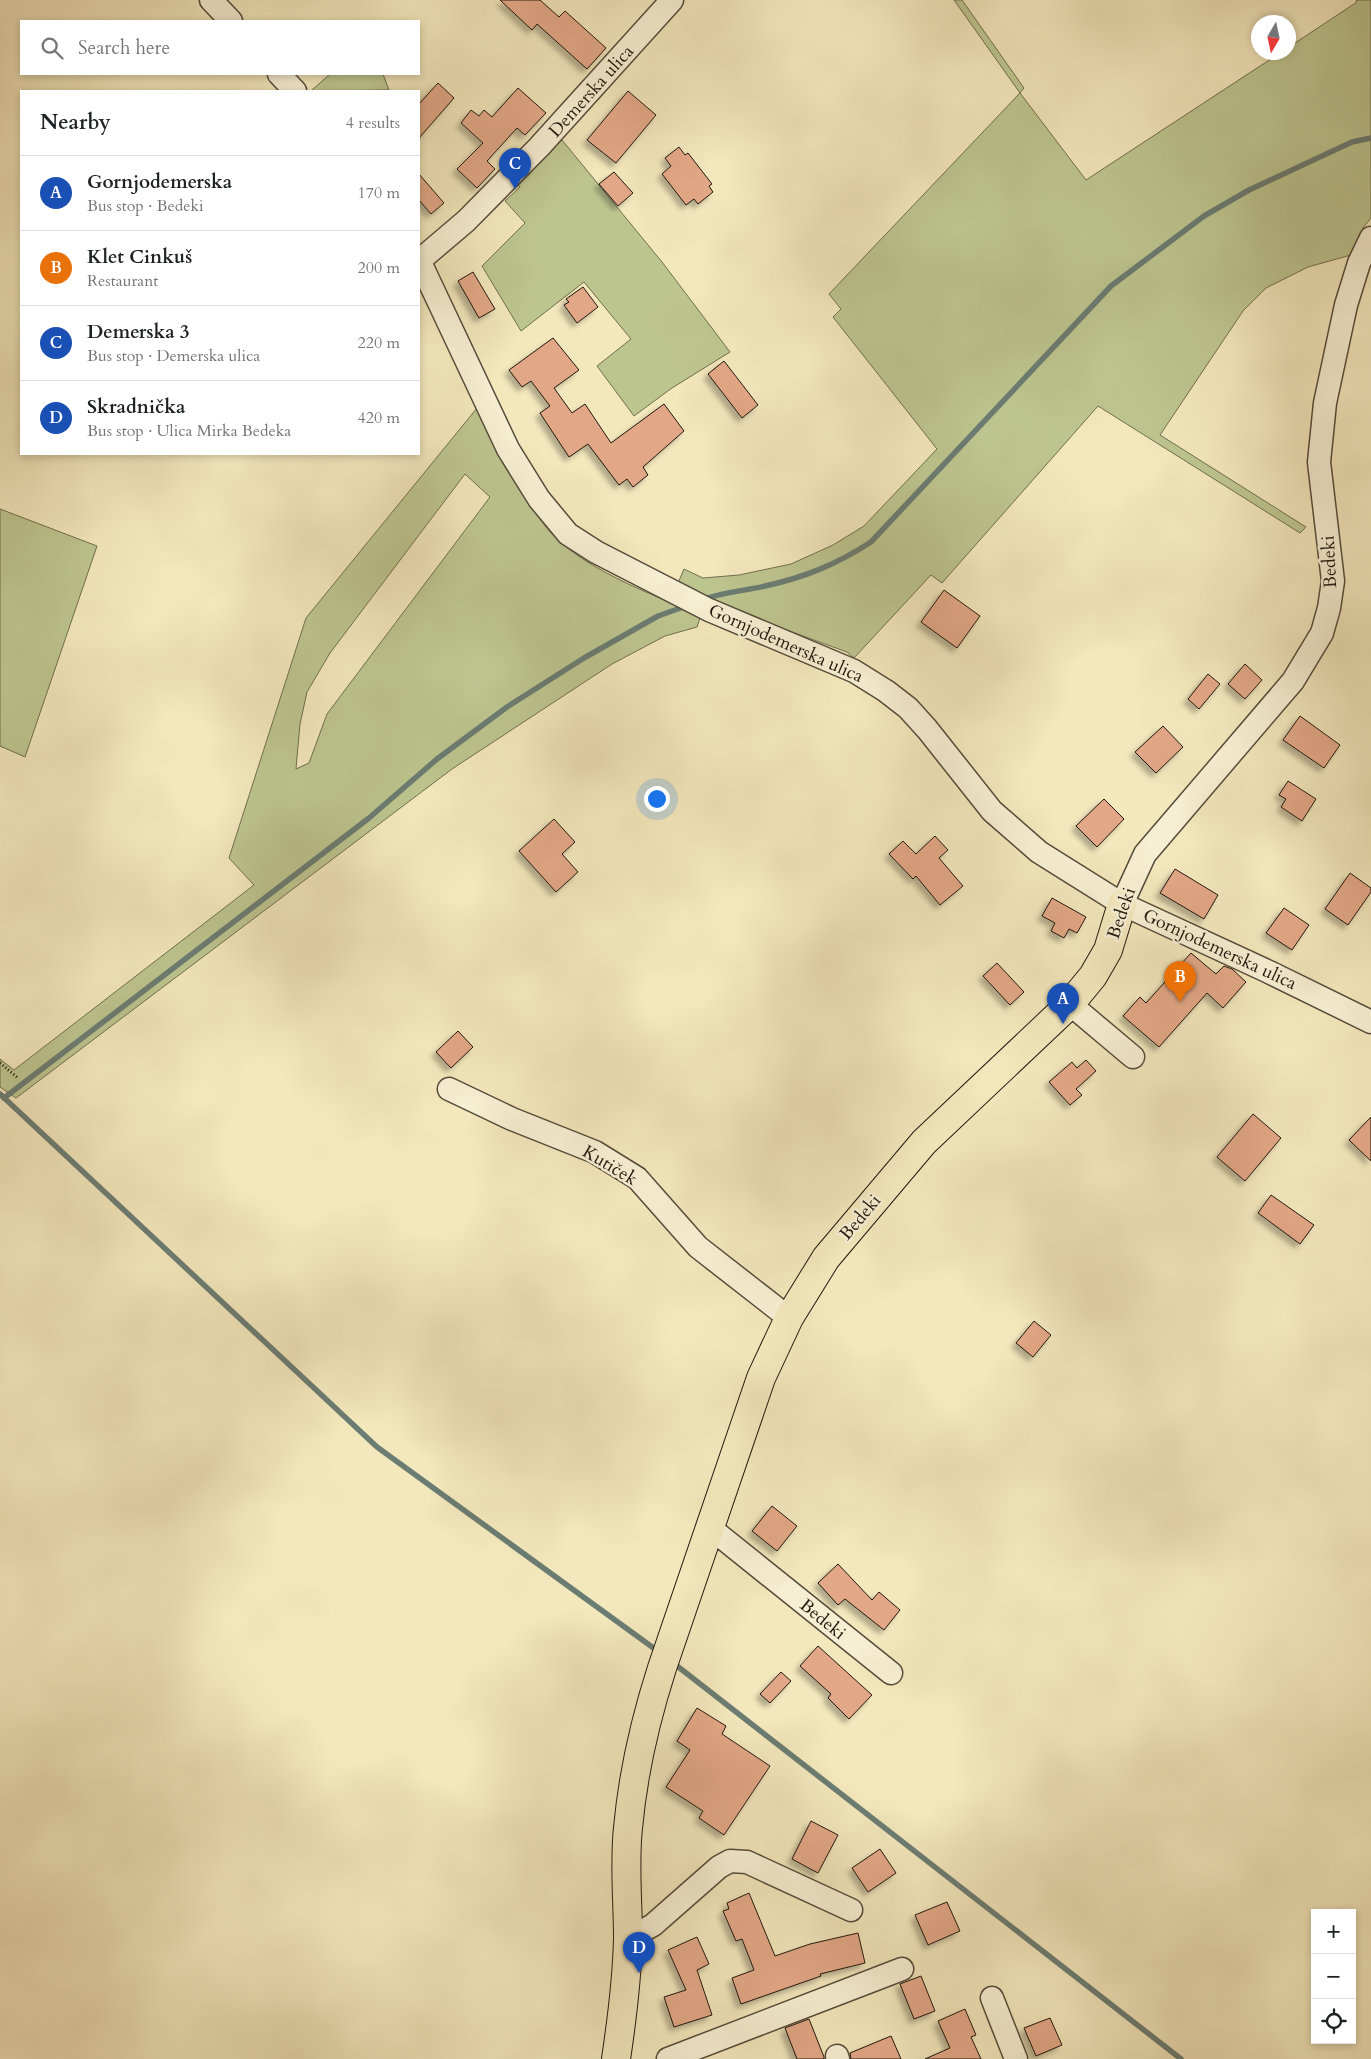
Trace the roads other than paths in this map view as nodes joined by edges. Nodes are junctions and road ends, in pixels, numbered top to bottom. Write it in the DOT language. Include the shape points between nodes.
graph roads {
  1 [pos="211,0"];
  2 [pos="672,0"];
  3 [pos="230,20"];
  4 [pos="280,75"];
  5 [pos="295,90"];
  6 [pos="1371,238"];
  7 [pos="420,259"];
  8 [pos="420,262"];
  9 [pos="1122,904"];
  10 [pos="1070,1004"];
  11 [pos="1371,1022"];
  12 [pos="1133,1057"];
  13 [pos="449,1089"];
  14 [pos="789,1318"];
  15 [pos="709,1527"];
  16 [pos="890,1673"];
  17 [pos="851,1910"];
  18 [pos="628,1939"];
  19 [pos="902,1969"];
  20 [pos="992,1998"];
  21 [pos="616,2059"];
  22 [pos="668,2059"];
  23 [pos="1016,2059"];
  1 -- 3 [label="street"];
  2 -- 7 [label="street, Demerska ulica" via="539,147 466,221"];
  4 -- 5 [label="street"];
  6 -- 9 [label="street, Bedeki" via="1359,263 1346,305 1325,403 1319,462 1333,581 1330,608 1322,633 1293,681 1145,854"];
  8 -- 9 [label="street, Gornjodemerska ulica" via="508,448 552,517 568,534 596,552 709,610 854,671 886,691 908,708 992,810 1017,834 1039,852"];
  9 -- 10 [label="main road, Bedeki" via="1102,962"];
  9 -- 11 [label="street, Gornjodemerska ulica"];
  10 -- 12 [label="street"];
  10 -- 14 [label="main road, Bedeki" via="924,1142 826,1258"];
  13 -- 14 [label="street, Kutiček" via="512,1119 595,1152 637,1178 698,1247"];
  14 -- 15 [label="main road, Bedeki" via="761,1378"];
  15 -- 16 [label="street, Bedeki"];
  15 -- 18 [label="main road, Bedeki" via="648,1713 633,1786 627,1830"];
  17 -- 18 [label="street" via="747,1862 730,1860 653,1925"];
  18 -- 21 [label="main road, Bedeki"];
  19 -- 22 [label="street"];
  20 -- 23 [label="street"];
}
